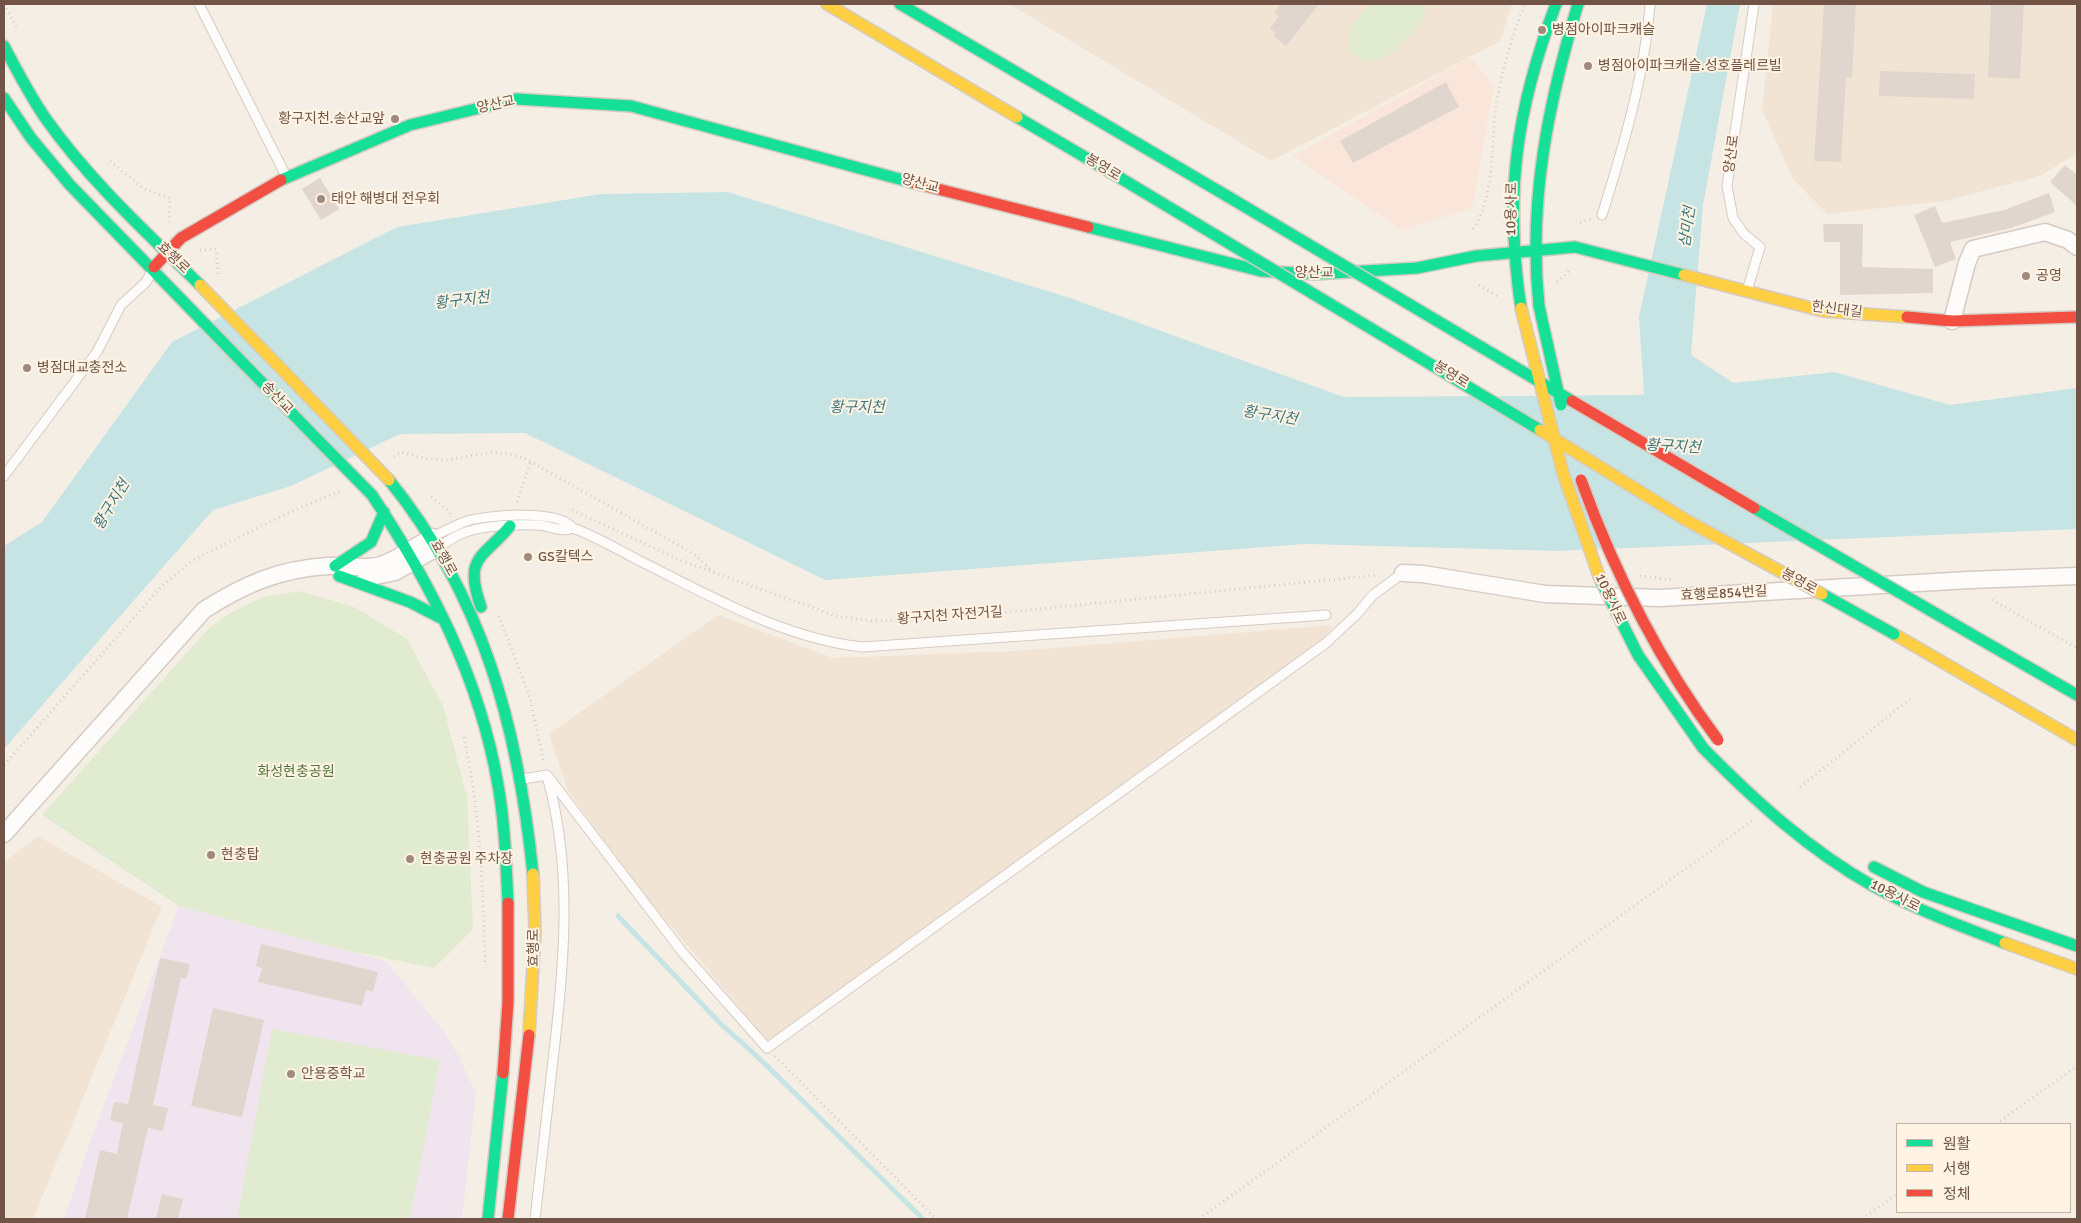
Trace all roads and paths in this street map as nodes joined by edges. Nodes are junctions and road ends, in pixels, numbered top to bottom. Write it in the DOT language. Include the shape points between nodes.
graph roads {
  1 [pos="4,4"];
  2 [pos="199,4"];
  3 [pos="827,4"];
  4 [pos="900,4"];
  5 [pos="1525,4"];
  6 [pos="1556,4"];
  7 [pos="1578,4"];
  8 [pos="1650,4"];
  9 [pos="1754,4"];
  10 [pos="21,35"];
  11 [pos="4,46"];
  12 [pos="4,98"];
  13 [pos="106,158"];
  14 [pos="1514,162"];
  15 [pos="1541,164"];
  16 [pos="58,170"];
  17 [pos="286,176"];
  18 [pos="104,189"];
  19 [pos="1602,215"];
  20 [pos="169,224"];
  21 [pos="1472,228"];
  22 [pos="2077,247"];
  23 [pos="216,249"];
  24 [pos="1535,250"];
  25 [pos="192,251"];
  26 [pos="167,252"];
  27 [pos="1512,252"];
  28 [pos="153,269"];
  29 [pos="1479,286"];
  30 [pos="1723,286"];
  31 [pos="1747,291"];
  32 [pos="1497,296"];
  33 [pos="183,301"];
  34 [pos="2077,317"];
  35 [pos="1952,321"];
  36 [pos="1564,419"];
  37 [pos="1569,436"];
  38 [pos="531,461"];
  39 [pos="4,476"];
  40 [pos="372,495"];
  41 [pos="517,502"];
  42 [pos="526,503"];
  43 [pos="570,510"];
  44 [pos="384,512"];
  45 [pos="512,521"];
  46 [pos="435,542"];
  47 [pos="410,557"];
  48 [pos="337,571"];
  49 [pos="1403,573"];
  50 [pos="2077,576"];
  51 [pos="1992,600"];
  52 [pos="1326,615"];
  53 [pos="443,619"];
  54 [pos="450,633"];
  55 [pos="482,636"];
  56 [pos="2077,648"];
  57 [pos="498,684"];
  58 [pos="2077,695"];
  59 [pos="1910,699"];
  60 [pos="463,733"];
  61 [pos="2077,740"];
  62 [pos="1722,744"];
  63 [pos="547,775"];
  64 [pos="520,780"];
  65 [pos="1800,787"];
  66 [pos="1752,820"];
  67 [pos="4,834"];
  68 [pos="1861,859"];
  69 [pos="2077,946"];
  70 [pos="2077,969"];
  71 [pos="485,970"];
  72 [pos="767,1048"];
  73 [pos="504,1058"];
  74 [pos="525,1058"];
  75 [pos="2077,1066"];
  76 [pos="1997,1123"];
  77 [pos="1896,1195"];
  78 [pos="488,1219"];
  79 [pos="508,1219"];
  80 [pos="535,1219"];
  81 [pos="936,1219"];
  82 [pos="1199,1219"];
  83 [pos="1862,1219"];
  1 -- 10 [label="path"];
  2 -- 17 [label="lane"];
  3 -- 61 [label="main road, 봉영로, bridge" via="1426,359 1686,520 1894,634"];
  4 -- 58 [label="main road, bridge" via="1702,478"];
  5 -- 21 [label="path" via="1509,44 1502,74 1485,207"];
  6 -- 14 [label="main road, 10용사로" via="1530,78"];
  7 -- 15 [label="main road, 10용사로" via="1553,90"];
  8 -- 19 [label="lane" via="1624,146"];
  9 -- 31 [label="lane, 양산로" via="1727,186 1733,218 1744,234 1760,247"];
  11 -- 18 [label="main road, 효행로" via="46,118"];
  12 -- 16 [label="main road, 효행로"];
  13 -- 20 [label="path" via="144,189 170,198"];
  14 -- 15 [label="main road" via="1525,172"];
  14 -- 27 [label="main road, 10용사로"];
  15 -- 24 [label="main road, 10용사로"];
  16 -- 18 [label="main road" via="66,171 98,203 105,201"];
  16 -- 28 [label="main road, 효행로"];
  17 -- 26 [label="main road, 양산교" via="181,238"];
  17 -- 27 [label="main road, 양산교" via="410,125 516,99 631,106 821,159 1262,271 1315,274 1417,268"];
  18 -- 26 [label="main road, 효행로"];
  22 -- 35 [label="street" via="2068,240 2045,232 1973,249"];
  23 -- 25 [label="path"];
  24 -- 27 [label="main road, 양산교"];
  24 -- 30 [label="main road, 양산교" via="1575,247 1594,250"];
  24 -- 36 [label="main road, 10용사로, bridge" via="1540,306"];
  26 -- 28 [label="main road, 양산교"];
  26 -- 46 [label="main road, 효행로, bridge" via="389,480"];
  27 -- 70 [label="main road, 10용사로, bridge" via="1529,346 1565,481 1600,580 1620,623 1659,687 1703,748 1781,823 1846,870 1934,915"];
  28 -- 33 [label="main road, 효행로"];
  28 -- 39 [label="lane" via="146,282 121,306 98,352"];
  29 -- 32 [label="path"];
  30 -- 31 [label="main road, 한신대길"];
  31 -- 35 [label="main road, 한신대길" via="1823,310"];
  33 -- 40 [label="main road, 송산교, bridge"];
  34 -- 35 [label="main road, 한신대길"];
  37 -- 62 [label="main road, 10용사로, bridge" via="1599,531 1634,611 1691,706"];
  38 -- 41 [label="path"];
  40 -- 44 [label="main road, 효행로"];
  41 -- 42 [label="path"];
  41 -- 45 [label="path"];
  43 -- 49 [label="path, 황구지천 자전거길" via="579,511 722,577 836,616 872,621 938,619"];
  44 -- 47 [label="main road, 효행로"];
  44 -- 48 [label="main road" via="371,542"];
  45 -- 46 [label="lane"];
  45 -- 52 [label="lane" via="567,531 573,528 729,606 835,644 853,646"];
  45 -- 55 [label="main road" via="474,568 476,593 485,624"];
  46 -- 47 [label="street"];
  46 -- 55 [label="main road, 효행로"];
  47 -- 48 [label="street"];
  47 -- 53 [label="main road, 효행로"];
  48 -- 53 [label="main road"];
  48 -- 67 [label="street" via="316,568 277,573 238,588 204,610"];
  49 -- 50 [label="street, 효행로854번길" via="1545,594 1660,598"];
  49 -- 72 [label="lane" via="1373,595 1326,643"];
  51 -- 56 [label="path"];
  53 -- 54 [label="main road, 효행로"];
  54 -- 57 [label="main road" via="451,626 461,626 482,671"];
  54 -- 73 [label="main road, 효행로" via="484,726 496,774 504,829 509,912"];
  55 -- 57 [label="main road, 효행로"];
  57 -- 64 [label="main road, 효행로"];
  59 -- 65 [label="path"];
  60 -- 71 [label="path" via="474,783 483,874"];
  63 -- 64 [label="lane"];
  63 -- 72 [label="lane" via="683,953"];
  63 -- 80 [label="lane" via="555,809 562,870 565,934"];
  64 -- 74 [label="main road, 효행로" via="533,882 533,987"];
  66 -- 82 [label="path"];
  68 -- 69 [label="main road, 10용사로" via="1923,892"];
  72 -- 81 [label="path"];
  73 -- 74 [label="main road"];
  73 -- 78 [label="main road, 효행로"];
  74 -- 79 [label="main road, 효행로"];
  75 -- 76 [label="path"];
  77 -- 83 [label="path"];
}
